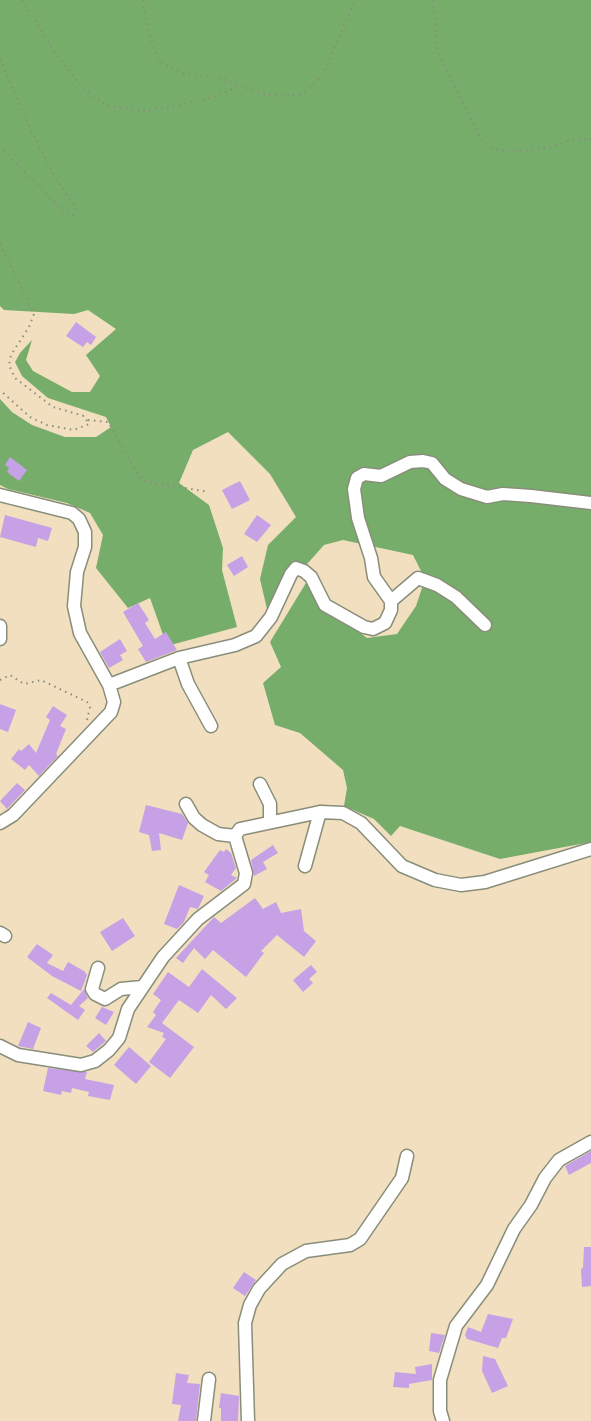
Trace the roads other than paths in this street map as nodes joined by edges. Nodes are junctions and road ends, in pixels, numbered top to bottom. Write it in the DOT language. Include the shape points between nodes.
graph roads {
  1 [pos="0,495"];
  2 [pos="591,503"];
  3 [pos="391,601"];
  4 [pos="485,625"];
  5 [pos="0,626"];
  6 [pos="0,639"];
  7 [pos="179,658"];
  8 [pos="109,685"];
  9 [pos="211,726"];
  10 [pos="260,784"];
  11 [pos="186,804"];
  12 [pos="320,812"];
  13 [pos="270,821"];
  14 [pos="0,823"];
  15 [pos="235,836"];
  16 [pos="591,849"];
  17 [pos="305,866"];
  18 [pos="98,968"];
  19 [pos="142,987"];
  20 [pos="0,1046"];
  21 [pos="591,1142"];
  22 [pos="407,1156"];
  23 [pos="209,1379"];
  24 [pos="204,1421"];
  25 [pos="248,1421"];
  26 [pos="443,1421"];
  1 -- 8 [label="street" via="72,513 79,519 86,532 74,606 80,633"];
  2 -- 3 [label="street" via="521,495 487,497 461,489 423,460 381,476 364,474 357,478 354,489 358,518 374,577"];
  3 -- 4 [label="street" via="418,579 456,597"];
  3 -- 7 [label="street" via="385,623 373,629 364,627 325,604 311,577 296,568 271,617 256,636"];
  5 -- 6 [label="street"];
  7 -- 8 [label="street"];
  7 -- 9 [label="street"];
  8 -- 14 [label="street" via="114,702 111,712 13,815"];
  10 -- 13 [label="street" via="270,804"];
  11 -- 15 [label="street" via="202,825 218,834"];
  12 -- 13 [label="street"];
  12 -- 16 [label="street" via="343,813 361,823 402,866 435,880 461,885 485,882"];
  12 -- 17 [label="street"];
  13 -- 15 [label="street" via="240,829"];
  15 -- 19 [label="street" via="246,873 244,884 198,919"];
  18 -- 19 [label="street" via="92,989 105,999 122,989"];
  19 -- 20 [label="street" via="128,1009 119,1038 95,1061 81,1065 18,1055"];
  21 -- 26 [label="street" via="559,1160 545,1178 487,1285 456,1326 440,1380"];
  22 -- 25 [label="street" via="402,1178 360,1239 350,1245 306,1251 282,1264 255,1297 245,1323"];
  23 -- 24 [label="street"];
}
